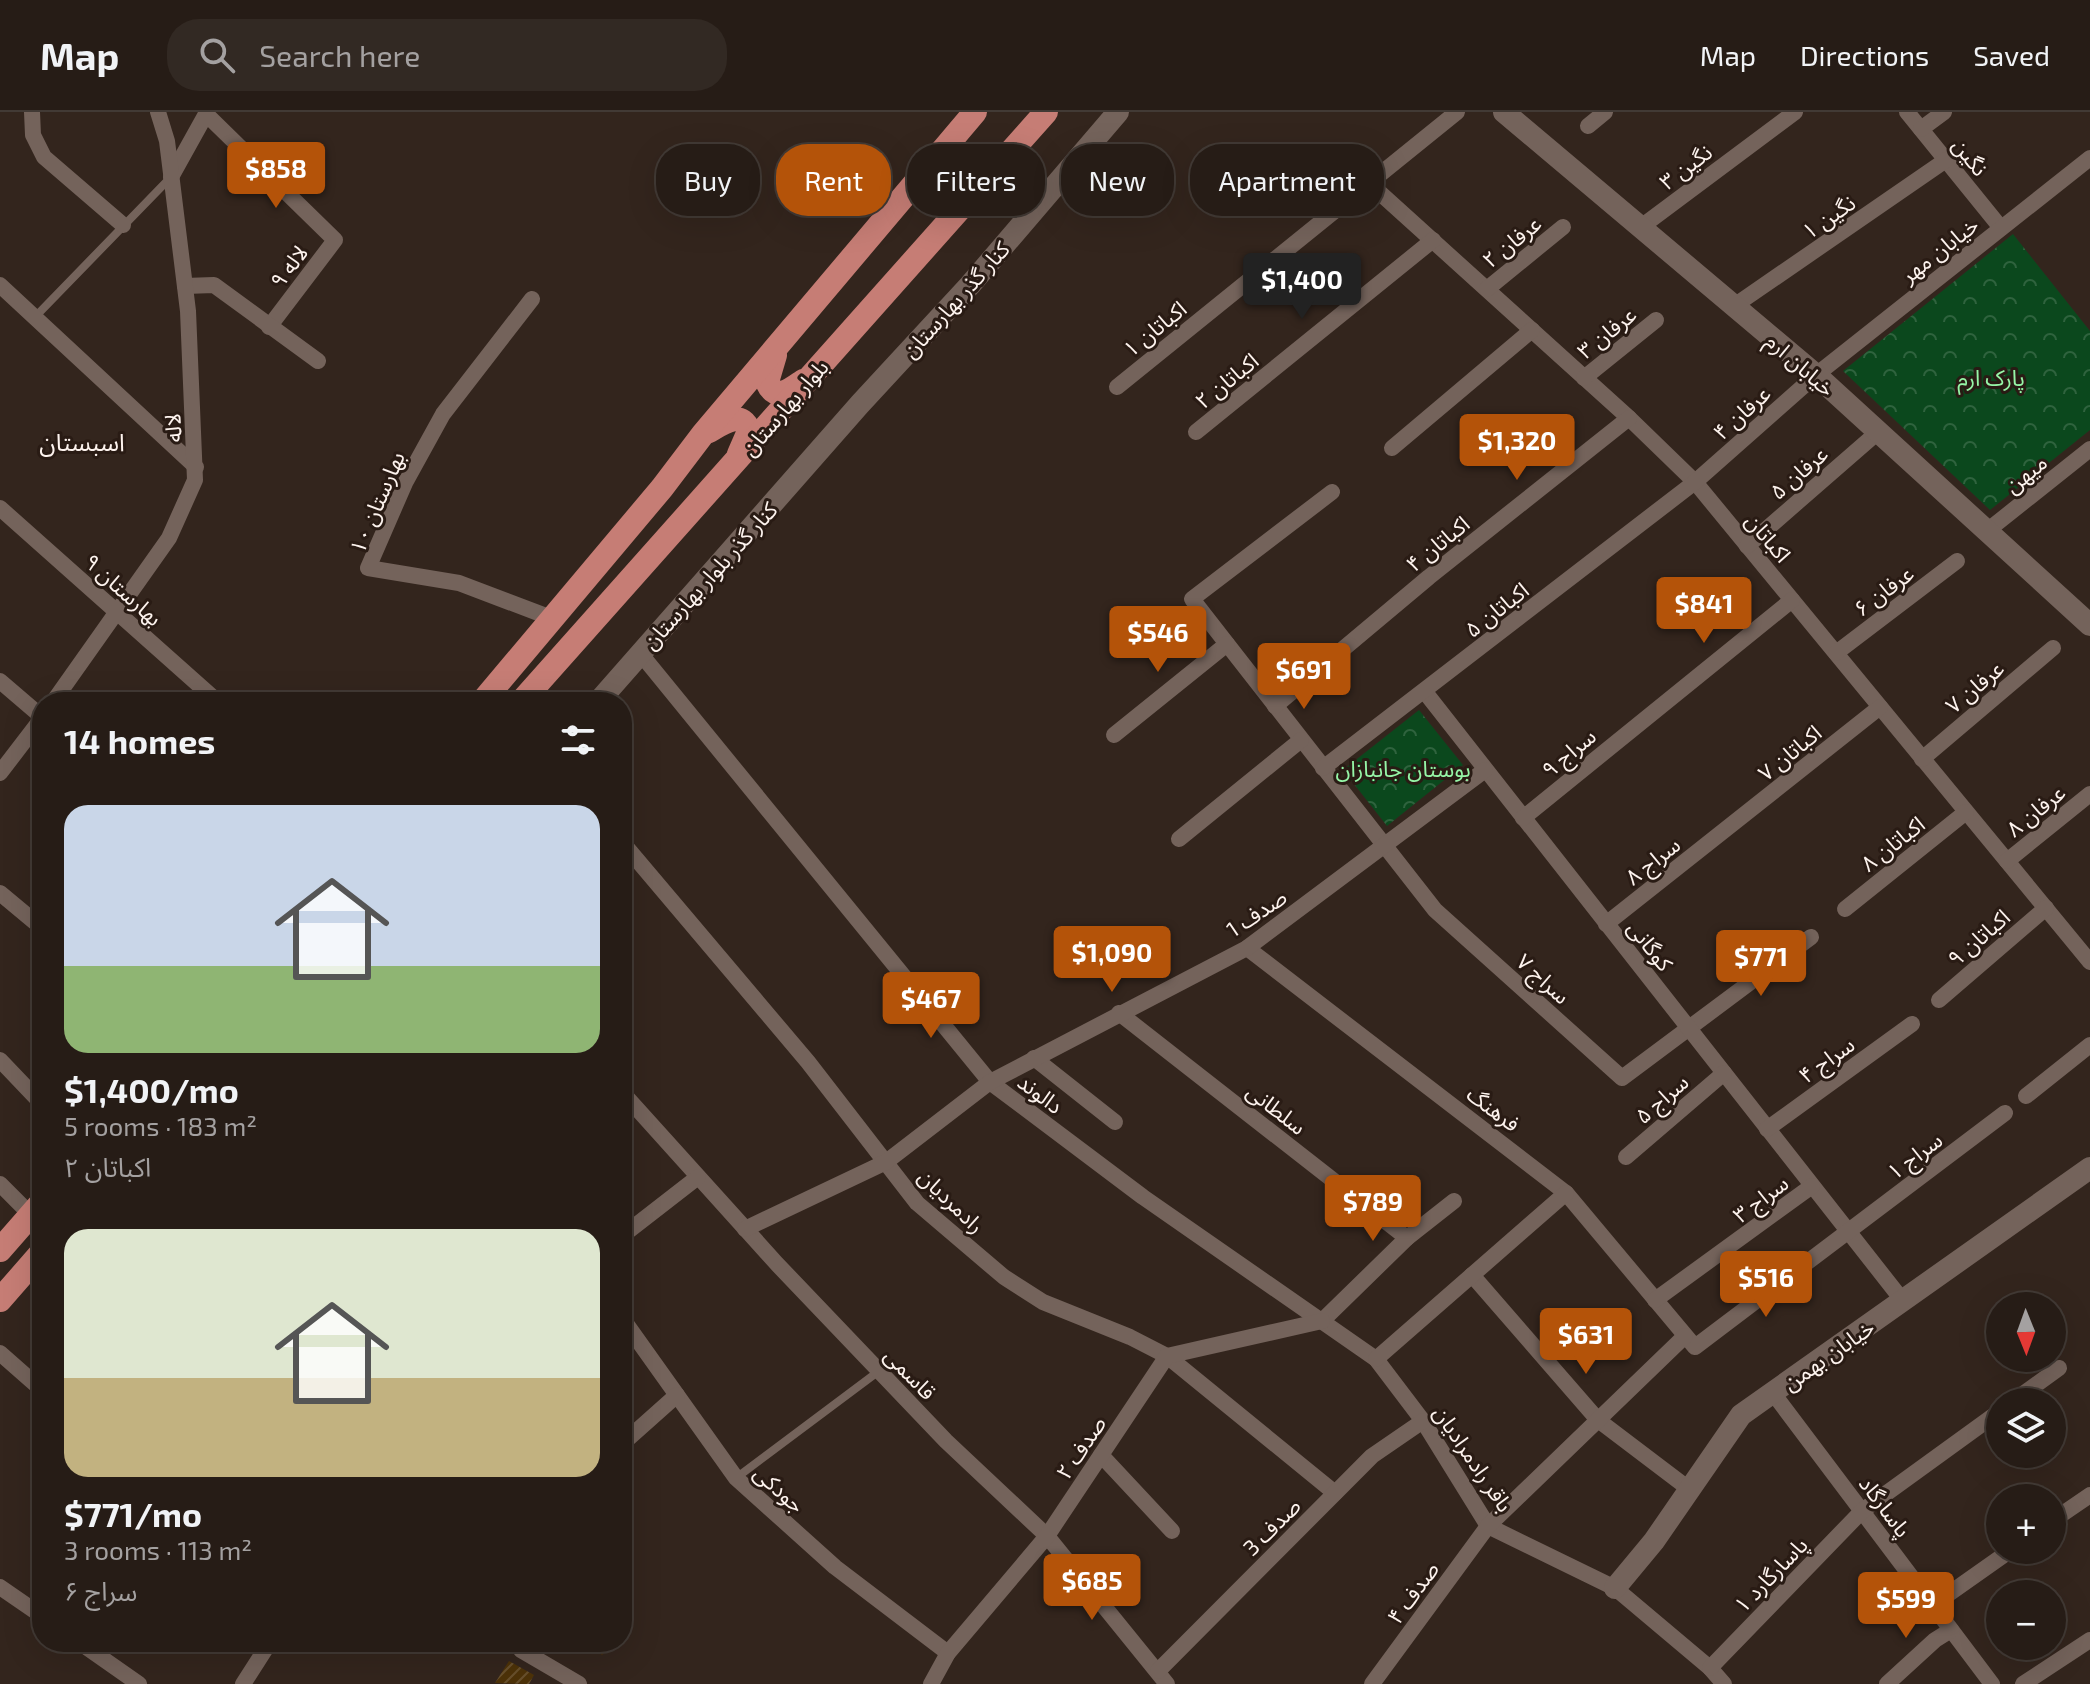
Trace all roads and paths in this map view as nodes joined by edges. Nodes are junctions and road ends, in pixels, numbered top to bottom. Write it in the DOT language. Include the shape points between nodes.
graph roads {
  1 [pos="32,112"];
  2 [pos="158,112"];
  3 [pos="975,112"];
  4 [pos="1046,112"];
  5 [pos="1118,112"];
  6 [pos="1457,112"];
  7 [pos="1504,112"];
  8 [pos="1605,112"];
  9 [pos="1795,112"];
  10 [pos="1907,112"];
  11 [pos="1944,112"];
  12 [pos="207,113"];
  13 [pos="1588,126"];
  14 [pos="1921,129"];
  15 [pos="2090,158"];
  16 [pos="1946,160"];
  17 [pos="1384,171"];
  18 [pos="171,177"];
  19 [pos="1384,196"];
  20 [pos="1328,216"];
  21 [pos="123,225"];
  22 [pos="1563,227"];
  23 [pos="1641,227"];
  24 [pos="2001,228"];
  25 [pos="1433,240"];
  26 [pos="0,285"];
  27 [pos="185,286"];
  28 [pos="1487,289"];
  29 [pos="532,299"];
  30 [pos="1734,306"];
  31 [pos="35,317"];
  32 [pos="1656,320"];
  33 [pos="269,327"];
  34 [pos="1532,330"];
  35 [pos="777,349"];
  36 [pos="318,361"];
  37 [pos="812,375"];
  38 [pos="1816,375"];
  39 [pos="1584,378"];
  40 [pos="1117,387"];
  41 [pos="1629,418"];
  42 [pos="1196,432"];
  43 [pos="1878,432"];
  44 [pos="703,434"];
  45 [pos="1392,448"];
  46 [pos="822,449"];
  47 [pos="2090,449"];
  48 [pos="735,463"];
  49 [pos="196,467"];
  50 [pos="1695,482"];
  51 [pos="1332,492"];
  52 [pos="0,508"];
  53 [pos="1987,531"];
  54 [pos="1747,546"];
  55 [pos="1957,561"];
  56 [pos="1792,600"];
  57 [pos="117,612"];
  58 [pos="554,619"];
  59 [pos="2090,625"];
  60 [pos="1227,644"];
  61 [pos="2053,648"];
  62 [pos="640,653"];
  63 [pos="1836,653"];
  64 [pos="0,681"];
  65 [pos="60,692"];
  66 [pos="207,692"];
  67 [pos="491,692"];
  68 [pos="532,692"];
  69 [pos="607,692"];
  70 [pos="1425,692"];
  71 [pos="1275,706"];
  72 [pos="1880,707"];
  73 [pos="32,708"];
  74 [pos="32,730"];
  75 [pos="1114,735"];
  76 [pos="1301,740"];
  77 [pos="1922,759"];
  78 [pos="1323,768"];
  79 [pos="1485,770"];
  80 [pos="0,773"];
  81 [pos="2090,794"];
  82 [pos="1966,812"];
  83 [pos="1523,818"];
  84 [pos="1725,831"];
  85 [pos="1179,839"];
  86 [pos="1384,847"];
  87 [pos="632,854"];
  88 [pos="2007,861"];
  89 [pos="0,893"];
  90 [pos="2046,908"];
  91 [pos="1845,909"];
  92 [pos="32,920"];
  93 [pos="1606,924"];
  94 [pos="1811,937"];
  95 [pos="1247,948"];
  96 [pos="2090,962"];
  97 [pos="1939,1000"];
  98 [pos="1119,1013"];
  99 [pos="1912,1024"];
  100 [pos="1687,1027"];
  101 [pos="2090,1045"];
  102 [pos="1034,1058"];
  103 [pos="0,1060"];
  104 [pos="1724,1073"];
  105 [pos="990,1082"];
  106 [pos="32,1094"];
  107 [pos="2026,1096"];
  108 [pos="632,1103"];
  109 [pos="2005,1113"];
  110 [pos="1115,1122"];
  111 [pos="1767,1129"];
  112 [pos="1626,1157"];
  113 [pos="886,1162"];
  114 [pos="2090,1168"];
  115 [pos="698,1177"];
  116 [pos="0,1184"];
  117 [pos="1812,1186"];
  118 [pos="1566,1193"];
  119 [pos="1454,1201"];
  120 [pos="32,1205"];
  121 [pos="32,1214"];
  122 [pos="632,1228"];
  123 [pos="745,1229"];
  124 [pos="1849,1232"];
  125 [pos="1407,1238"];
  126 [pos="0,1250"];
  127 [pos="32,1263"];
  128 [pos="1472,1275"];
  129 [pos="0,1300"];
  130 [pos="1655,1300"];
  131 [pos="1903,1301"];
  132 [pos="1322,1321"];
  133 [pos="632,1332"];
  134 [pos="1685,1336"];
  135 [pos="0,1353"];
  136 [pos="1167,1356"];
  137 [pos="1376,1359"];
  138 [pos="879,1371"];
  139 [pos="2053,1372"];
  140 [pos="32,1381"];
  141 [pos="2031,1388"];
  142 [pos="1773,1393"];
  143 [pos="677,1395"];
  144 [pos="1598,1420"];
  145 [pos="1423,1421"];
  146 [pos="1986,1421"];
  147 [pos="632,1435"];
  148 [pos="1101,1455"];
  149 [pos="736,1478"];
  150 [pos="1689,1489"];
  151 [pos="1335,1493"];
  152 [pos="2090,1495"];
  153 [pos="1862,1511"];
  154 [pos="2066,1511"];
  155 [pos="1488,1526"];
  156 [pos="1172,1531"];
  157 [pos="1047,1536"];
  158 [pos="1991,1564"];
  159 [pos="0,1587"];
  160 [pos="1615,1588"];
  161 [pos="1933,1605"];
  162 [pos="32,1609"];
  163 [pos="1951,1630"];
  164 [pos="2090,1640"];
  165 [pos="93,1652"];
  166 [pos="265,1652"];
  167 [pos="524,1652"];
  168 [pos="948,1653"];
  169 [pos="1710,1668"];
  170 [pos="1163,1678"];
  171 [pos="249,1682"];
  172 [pos="139,1684"];
  173 [pos="579,1684"];
  174 [pos="931,1684"];
  175 [pos="1372,1684"];
  176 [pos="1724,1684"];
  177 [pos="1887,1684"];
  178 [pos="1992,1684"];
  179 [pos="2023,1684"];
  1 -- 21 [label="street" via="33,135 44,157"];
  2 -- 18 [label="street, لاله"];
  3 -- 35 [label="main road, بلوار بهارستان"];
  4 -- 37 [label="main road, بلوار بهارستان"];
  5 -- 46 [label="street, کنار گذر بهارستان"];
  6 -- 17 [label="street, اکباتان ۱"];
  7 -- 23 [label="street, خیابان ارم"];
  8 -- 13 [label="street"];
  9 -- 23 [label="street, نگین ۳"];
  10 -- 14 [label="street, نگین"];
  11 -- 14 [label="street"];
  12 -- 18 [label="street, لاله ۹"];
  12 -- 33 [label="street, لاله ۹" via="335,240"];
  14 -- 16 [label="street, نگین"];
  15 -- 24 [label="street, خیابان مهر"];
  16 -- 24 [label="street, نگین"];
  16 -- 30 [label="street, نگین ۱"];
  18 -- 21 [label="lane"];
  18 -- 27 [label="street, لاله"];
  19 -- 25 [label="street, اکباتان"];
  20 -- 40 [label="street, اکباتان ۱"];
  21 -- 31 [label="lane"];
  22 -- 28 [label="street, عرفان ۲"];
  23 -- 30 [label="street, خیابان ارم"];
  24 -- 38 [label="street, خیابان مهر"];
  25 -- 28 [label="street, اکباتان"];
  25 -- 42 [label="street, اکباتان ۲"];
  26 -- 31 [label="street"];
  27 -- 33 [label="street" via="214,285"];
  27 -- 49 [label="street, لاله"];
  28 -- 34 [label="street, اکباتان"];
  29 -- 58 [label="street, بهارستان ۱۰" via="443,414 368,568 459,583"];
  30 -- 38 [label="street, خیابان ارم"];
  31 -- 49 [label="street"];
  32 -- 39 [label="street, عرفان ۳"];
  33 -- 36 [label="street"];
  34 -- 39 [label="street, اکباتان"];
  34 -- 45 [label="street"];
  35 -- 37 [label="main road" via="767,382 770,390 786,393"];
  35 -- 44 [label="main road, بلوار بهارستان"];
  37 -- 48 [label="main road, بلوار بهارستان"];
  38 -- 43 [label="street, خیابان ارم"];
  38 -- 50 [label="street, عرفان ۴"];
  39 -- 41 [label="street, اکباتان"];
  41 -- 50 [label="street, اکباتان"];
  41 -- 71 [label="street, اکباتان ۴"];
  43 -- 53 [label="street, خیابان ارم"];
  43 -- 54 [label="street, عرفان ۵"];
  44 -- 48 [label="main road" via="731,419 746,423 749,431"];
  44 -- 58 [label="main road, بلوار بهارستان"];
  46 -- 62 [label="street, کنار گذر بلوار بهارستان"];
  47 -- 53 [label="street, میهن"];
  48 -- 68 [label="main road, بلوار بهارستان"];
  49 -- 57 [label="street, لاله" via="169,538"];
  50 -- 54 [label="street, اکباتان"];
  50 -- 70 [label="street, اکباتان ۵"];
  51 -- 60 [label="street" via="1192,599"];
  52 -- 57 [label="street, بهارستان ۹"];
  53 -- 59 [label="street, خیابان ارم"];
  54 -- 56 [label="street, اکباتان"];
  55 -- 63 [label="street, عرفان ۶"];
  56 -- 63 [label="street, اکباتان"];
  56 -- 83 [label="street, سراج ۹"];
  57 -- 65 [label="street, لاله"];
  57 -- 66 [label="street, بهارستان ۹"];
  58 -- 67 [label="main road, بلوار بهارستان"];
  60 -- 71 [label="street"];
  60 -- 75 [label="street"];
  61 -- 77 [label="street, عرفان ۷"];
  62 -- 69 [label="street, کنار گذر بلوار بهارستان"];
  62 -- 105 [label="street, دالوند"];
  63 -- 72 [label="street, اکباتان"];
  64 -- 73 [label="street"];
  70 -- 78 [label="street, اکباتان ۵"];
  70 -- 79 [label="street, کوگانی"];
  71 -- 76 [label="street"];
  72 -- 77 [label="street, اکباتان"];
  72 -- 84 [label="street, اکباتان ۷"];
  74 -- 80 [label="street"];
  76 -- 78 [label="street"];
  76 -- 85 [label="street"];
  77 -- 82 [label="street, اکباتان"];
  78 -- 86 [label="street"];
  79 -- 83 [label="street, کوگانی"];
  79 -- 86 [label="street, صدف 1"];
  81 -- 88 [label="street, عرفان ۸"];
  82 -- 88 [label="street, اکباتان"];
  82 -- 91 [label="street, اکباتان ۸"];
  83 -- 93 [label="street, کوگانی"];
  84 -- 93 [label="street, سراج ۸"];
  86 -- 95 [label="street, صدف 1"];
  86 -- 100 [label="street, سراج ۷" via="1435,910 1622,1078"];
  87 -- 113 [label="street, رادمردیان"];
  88 -- 90 [label="street, اکباتان"];
  89 -- 92 [label="street"];
  90 -- 96 [label="street, اکباتان"];
  90 -- 97 [label="street, اکباتان ۹"];
  93 -- 100 [label="street, کوگانی"];
  94 -- 100 [label="street"];
  95 -- 98 [label="street, صدف 1"];
  95 -- 118 [label="street, فرهنگ"];
  98 -- 102 [label="street, صدف 1"];
  98 -- 125 [label="street, سلطانی"];
  99 -- 111 [label="street, سراج ۴"];
  100 -- 104 [label="street, کوگانی"];
  101 -- 107 [label="street"];
  102 -- 105 [label="street, صدف 1"];
  102 -- 110 [label="street"];
  103 -- 106 [label="street"];
  104 -- 111 [label="street, کوگانی"];
  104 -- 112 [label="street, سراج ۵"];
  105 -- 113 [label="street, صدف 1"];
  105 -- 132 [label="street, دالوند"];
  108 -- 115 [label="street, قاسمی"];
  109 -- 124 [label="street, سراج ۱"];
  111 -- 117 [label="street, کوگانی"];
  113 -- 123 [label="street, صدف 1"];
  113 -- 136 [label="street, رادمردیان" via="917,1203 1004,1277 1043,1302"];
  114 -- 131 [label="street, خیابان بهمن"];
  115 -- 122 [label="street"];
  115 -- 123 [label="street, قاسمی"];
  116 -- 120 [label="street"];
  117 -- 124 [label="street, کوگانی"];
  117 -- 130 [label="street, سراج ۳"];
  118 -- 128 [label="street"];
  118 -- 130 [label="street, فرهنگ"];
  119 -- 125 [label="street"];
  121 -- 126 [label="main road"];
  123 -- 138 [label="street, قاسمی"];
  124 -- 131 [label="street, کوگانی"];
  124 -- 134 [label="street, سراج ۱" via="1695,1347"];
  125 -- 132 [label="street"];
  127 -- 129 [label="main road"];
  128 -- 137 [label="street"];
  128 -- 144 [label="street"];
  130 -- 134 [label="street, فرهنگ"];
  131 -- 142 [label="street, خیابان بهمن"];
  132 -- 136 [label="street"];
  132 -- 137 [label="street, باقر رادمرادیان"];
  133 -- 143 [label="street, جودکی"];
  134 -- 144 [label="street, صدف ۴"];
  135 -- 140 [label="street"];
  136 -- 148 [label="street, صدف ۲"];
  136 -- 151 [label="street, رادمردیان"];
  137 -- 145 [label="street, باقر رادمرادیان"];
  138 -- 149 [label="lane"];
  138 -- 157 [label="street, قاسمی"];
  139 -- 141 [label="street"];
  142 -- 150 [label="street, خیابان بهمن" via="1741,1415"];
  142 -- 153 [label="street, پاسارگاد"];
  143 -- 147 [label="street"];
  143 -- 149 [label="street, جودکی"];
  144 -- 150 [label="street"];
  144 -- 155 [label="street, صدف ۴"];
  145 -- 151 [label="street, صدف 3" via="1372,1456"];
  145 -- 155 [label="street, باقر رادمرادیان"];
  146 -- 153 [label="street, پاسارگارد ۱"];
  148 -- 156 [label="street"];
  148 -- 157 [label="street, صدف ۲"];
  149 -- 168 [label="street, جودکی" via="835,1567"];
  150 -- 160 [label="street, خیابان بهمن"];
  151 -- 170 [label="street, صدف 3"];
  152 -- 154 [label="street"];
  153 -- 161 [label="street, پاسارگاد"];
  153 -- 169 [label="street, پاسارگارد ۱"];
  155 -- 160 [label="street, باقر رادمرادیان"];
  155 -- 175 [label="street, صدف ۴"];
  157 -- 168 [label="street, صدف ۲"];
  157 -- 170 [label="street, قاسمی"];
  158 -- 161 [label="street"];
  159 -- 162 [label="street"];
  160 -- 169 [label="street, باقر رادمرادیان"];
  161 -- 163 [label="street, پاسارگاد"];
  163 -- 177 [label="street"];
  163 -- 178 [label="street, پاسارگاد"];
  164 -- 179 [label="street"];
  165 -- 172 [label="street"];
  166 -- 171 [label="street"];
  167 -- 173 [label="street"];
  168 -- 174 [label="street, صدف ۲"];
  169 -- 176 [label="street, باقر رادمرادیان"];
}
